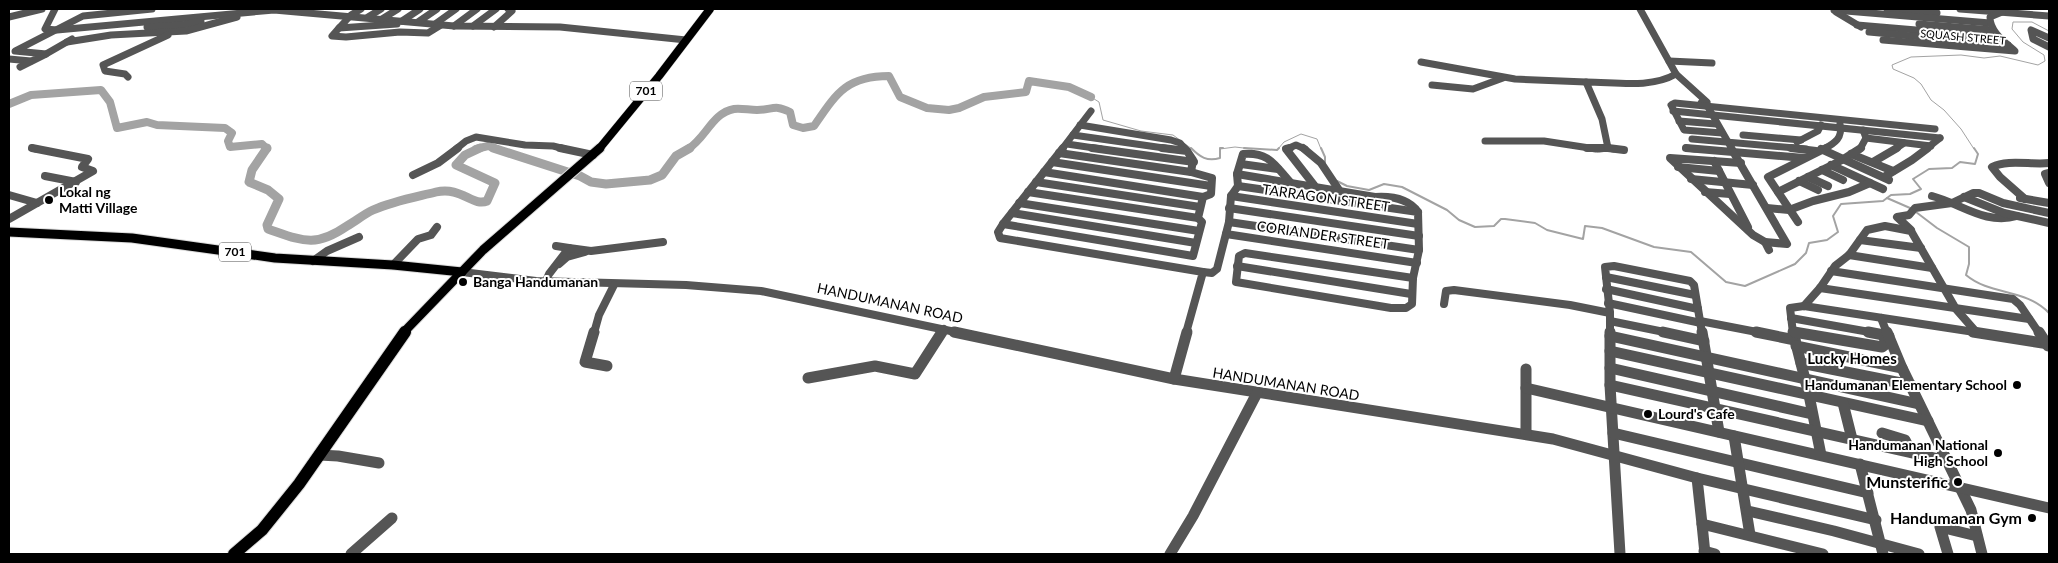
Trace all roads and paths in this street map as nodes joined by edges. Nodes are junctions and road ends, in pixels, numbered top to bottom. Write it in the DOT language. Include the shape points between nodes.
graph roads {
  1 [pos="42,9"];
  2 [pos="55,9"];
  3 [pos="118,9"];
  4 [pos="152,9"];
  5 [pos="205,9"];
  6 [pos="241,9"];
  7 [pos="261,9"];
  8 [pos="343,9"];
  9 [pos="361,9"];
  10 [pos="381,9"];
  11 [pos="398,9"];
  12 [pos="420,9"];
  13 [pos="437,9"];
  14 [pos="456,9"];
  15 [pos="478,9"];
  16 [pos="496,9"];
  17 [pos="508,9"];
  18 [pos="710,9"];
  19 [pos="1640,9"];
  20 [pos="1887,9"];
  21 [pos="1960,9"];
  22 [pos="2033,9"];
  23 [pos="138,10"];
  24 [pos="268,10"];
  25 [pos="316,10"];
  26 [pos="1833,10"];
  27 [pos="1913,10"];
  28 [pos="1941,11"];
  29 [pos="226,12"];
  30 [pos="2002,12"];
  31 [pos="111,13"];
  32 [pos="248,14"];
  33 [pos="335,14"];
  34 [pos="351,15"];
  35 [pos="2040,15"];
  36 [pos="2049,16"];
  37 [pos="368,17"];
  38 [pos="1844,17"];
  39 [pos="9,18"];
  40 [pos="1920,18"];
  41 [pos="382,19"];
  42 [pos="166,20"];
  43 [pos="1990,20"];
  44 [pos="402,21"];
  45 [pos="414,22"];
  46 [pos="1857,24"];
  47 [pos="1927,24"];
  48 [pos="438,25"];
  49 [pos="454,26"];
  50 [pos="473,26"];
  51 [pos="94,27"];
  52 [pos="144,27"];
  53 [pos="494,27"];
  54 [pos="339,28"];
  55 [pos="57,30"];
  56 [pos="1993,30"];
  57 [pos="1869,32"];
  58 [pos="1934,32"];
  59 [pos="173,33"];
  60 [pos="123,34"];
  61 [pos="1999,37"];
  62 [pos="2049,38"];
  63 [pos="1940,39"];
  64 [pos="686,40"];
  65 [pos="1883,40"];
  66 [pos="67,42"];
  67 [pos="1927,44"];
  68 [pos="2009,45"];
  69 [pos="2032,45"];
  70 [pos="1947,46"];
  71 [pos="2048,46"];
  72 [pos="46,54"];
  73 [pos="9,59"];
  74 [pos="32,61"];
  75 [pos="1669,61"];
  76 [pos="1421,62"];
  77 [pos="1712,63"];
  78 [pos="20,67"];
  79 [pos="1676,74"];
  80 [pos="128,77"];
  81 [pos="1506,78"];
  82 [pos="1586,82"];
  83 [pos="1432,85"];
  84 [pos="1708,107"];
  85 [pos="1091,111"];
  86 [pos="1732,117"];
  87 [pos="1753,119"];
  88 [pos="1679,121"];
  89 [pos="1772,121"];
  90 [pos="1792,123"];
  91 [pos="1840,123"];
  92 [pos="1716,124"];
  93 [pos="1080,125"];
  94 [pos="1821,125"];
  95 [pos="1934,126"];
  96 [pos="1864,130"];
  97 [pos="1722,133"];
  98 [pos="1074,134"];
  99 [pos="1743,134"];
  100 [pos="1763,136"];
  101 [pos="1866,138"];
  102 [pos="1940,138"];
  103 [pos="1692,139"];
  104 [pos="1784,139"];
  105 [pos="1802,139"];
  106 [pos="1485,141"];
  107 [pos="1727,142"];
  108 [pos="1904,143"];
  109 [pos="1067,144"];
  110 [pos="1749,144"];
  111 [pos="1931,146"];
  112 [pos="1788,147"];
  113 [pos="32,148"];
  114 [pos="1608,148"];
  115 [pos="1686,148"];
  116 [pos="1624,150"];
  117 [pos="1818,150"];
  118 [pos="1187,151"];
  119 [pos="1734,152"];
  120 [pos="1059,153"];
  121 [pos="593,154"];
  122 [pos="1851,154"];
  123 [pos="1804,158"];
  124 [pos="1842,160"];
  125 [pos="1714,161"];
  126 [pos="1052,162"];
  127 [pos="1194,162"];
  128 [pos="1873,162"];
  129 [pos="1741,163"];
  130 [pos="1241,164"];
  131 [pos="2049,164"];
  132 [pos="1831,165"];
  133 [pos="2039,165"];
  134 [pos="1678,167"];
  135 [pos="1278,170"];
  136 [pos="1822,170"];
  137 [pos="1719,171"];
  138 [pos="1044,172"];
  139 [pos="1191,172"];
  140 [pos="1893,172"];
  141 [pos="1237,174"];
  142 [pos="2047,174"];
  143 [pos="413,175"];
  144 [pos="45,176"];
  145 [pos="1758,176"];
  146 [pos="1808,177"];
  147 [pos="1691,179"];
  148 [pos="1843,180"];
  149 [pos="1799,181"];
  150 [pos="76,182"];
  151 [pos="1036,182"];
  152 [pos="1290,182"];
  153 [pos="1723,182"];
  154 [pos="1870,183"];
  155 [pos="2049,183"];
  156 [pos="1753,185"];
  157 [pos="1211,186"];
  158 [pos="1238,186"];
  159 [pos="1314,186"];
  160 [pos="1828,186"];
  161 [pos="1883,189"];
  162 [pos="1339,190"];
  163 [pos="1818,190"];
  164 [pos="1028,192"];
  165 [pos="1705,192"];
  166 [pos="1778,192"];
  167 [pos="1730,194"];
  168 [pos="9,195"];
  169 [pos="1231,196"];
  170 [pos="1932,196"];
  171 [pos="1203,197"];
  172 [pos="1964,197"];
  173 [pos="37,203"];
  174 [pos="1019,203"];
  175 [pos="1952,203"];
  176 [pos="2049,203"];
  177 [pos="1200,207"];
  178 [pos="1229,208"];
  179 [pos="1767,208"];
  180 [pos="1789,210"];
  181 [pos="1914,210"];
  182 [pos="2034,210"];
  183 [pos="1418,212"];
  184 [pos="1012,213"];
  185 [pos="2049,213"];
  186 [pos="2017,216"];
  187 [pos="1198,218"];
  188 [pos="9,219"];
  189 [pos="2037,220"];
  190 [pos="1229,222"];
  191 [pos="1798,222"];
  192 [pos="2049,223"];
  193 [pos="1003,224"];
  194 [pos="1418,224"];
  195 [pos="437,228"];
  196 [pos="1911,230"];
  197 [pos="1199,231"];
  198 [pos="9,232"];
  199 [pos="1226,234"];
  200 [pos="1753,235"];
  201 [pos="359,236"];
  202 [pos="1418,236"];
  203 [pos="1860,240"];
  204 [pos="663,242"];
  205 [pos="1196,242"];
  206 [pos="556,246"];
  207 [pos="569,248"];
  208 [pos="1921,248"];
  209 [pos="1419,250"];
  210 [pos="590,251"];
  211 [pos="1849,255"];
  212 [pos="1193,256"];
  213 [pos="314,261"];
  214 [pos="1417,263"];
  215 [pos="393,265"];
  216 [pos="556,266"];
  217 [pos="1237,266"];
  218 [pos="1932,268"];
  219 [pos="1191,270"];
  220 [pos="1831,271"];
  221 [pos="462,272"];
  222 [pos="1203,272"];
  223 [pos="1413,278"];
  224 [pos="546,283"];
  225 [pos="614,284"];
  226 [pos="1820,288"];
  227 [pos="1606,289"];
  228 [pos="1945,289"];
  229 [pos="1411,294"];
  230 [pos="1608,303"];
  231 [pos="1444,304"];
  232 [pos="1804,306"];
  233 [pos="1698,309"];
  234 [pos="1956,309"];
  235 [pos="1610,317"];
  236 [pos="1791,318"];
  237 [pos="1881,318"];
  238 [pos="2029,319"];
  239 [pos="1701,322"];
  240 [pos="944,329"];
  241 [pos="1977,333"];
  242 [pos="1886,335"];
  243 [pos="1610,336"];
  244 [pos="1795,339"];
  245 [pos="1704,341"];
  246 [pos="2048,345"];
  247 [pos="1610,351"];
  248 [pos="1846,356"];
  249 [pos="1706,359"];
  250 [pos="1801,362"];
  251 [pos="607,366"];
  252 [pos="1610,368"];
  253 [pos="1902,368"];
  254 [pos="1526,369"];
  255 [pos="1852,373"];
  256 [pos="1709,374"];
  257 [pos="808,378"];
  258 [pos="1804,379"];
  259 [pos="1174,380"];
  260 [pos="1610,386"];
  261 [pos="1911,386"];
  262 [pos="1526,388"];
  263 [pos="1712,392"];
  264 [pos="1258,393"];
  265 [pos="1809,395"];
  266 [pos="1842,403"];
  267 [pos="1919,404"];
  268 [pos="1611,407"];
  269 [pos="1715,410"];
  270 [pos="1812,414"];
  271 [pos="1928,421"];
  272 [pos="1816,431"];
  273 [pos="1719,432"];
  274 [pos="1613,433"];
  275 [pos="1882,433"];
  276 [pos="1526,434"];
  277 [pos="1734,436"];
  278 [pos="1852,439"];
  279 [pos="1911,452"];
  280 [pos="319,455"];
  281 [pos="1821,455"];
  282 [pos="1614,456"];
  283 [pos="1948,460"];
  284 [pos="379,463"];
  285 [pos="1740,464"];
  286 [pos="1860,464"];
  287 [pos="1697,478"];
  288 [pos="1961,487"];
  289 [pos="1743,488"];
  290 [pos="1868,493"];
  291 [pos="2049,508"];
  292 [pos="1748,511"];
  293 [pos="392,518"];
  294 [pos="1876,520"];
  295 [pos="1702,524"];
  296 [pos="1750,535"];
  297 [pos="1977,536"];
  298 [pos="1882,549"];
  299 [pos="1708,553"];
  300 [pos="234,554"];
  301 [pos="351,554"];
  302 [pos="1170,554"];
  303 [pos="1620,554"];
  304 [pos="1823,554"];
  305 [pos="1919,554"];
  306 [pos="1948,554"];
  307 [pos="1982,554"];
  1 -- 39 [label="street"];
  2 -- 55 [label="street" via="44,28"];
  3 -- 31 [label="street"];
  4 -- 23 [label="street"];
  5 -- 29 [label="street"];
  6 -- 29 [label="street"];
  7 -- 24 [label="street"];
  8 -- 33 [label="street"];
  9 -- 34 [label="street"];
  10 -- 37 [label="street"];
  11 -- 41 [label="street"];
  12 -- 44 [label="street"];
  13 -- 45 [label="street"];
  14 -- 48 [label="street"];
  15 -- 49 [label="street"];
  16 -- 50 [label="street"];
  17 -- 53 [label="street" via="512,11"];
  18 -- 64 [label="main road, 701"];
  19 -- 75 [label="street"];
  20 -- 27 [label="street"];
  21 -- 30 [label="street"];
  22 -- 35 [label="street"];
  23 -- 31 [label="street"];
  24 -- 25 [label="street"];
  24 -- 32 [label="street"];
  25 -- 33 [label="street"];
  26 -- 38 [label="street"];
  26 -- 40 [label="street"];
  27 -- 28 [label="street"];
  27 -- 40 [label="street"];
  28 -- 43 [label="street"];
  29 -- 32 [label="street"];
  29 -- 42 [label="street"];
  29 -- 52 [label="street" via="183,25"];
  30 -- 35 [label="street"];
  30 -- 43 [label="street, SQUASH STREET"];
  31 -- 55 [label="street" via="84,16"];
  32 -- 59 [label="street"];
  33 -- 34 [label="street"];
  34 -- 37 [label="street"];
  34 -- 54 [label="street"];
  35 -- 36 [label="street"];
  37 -- 41 [label="street"];
  38 -- 46 [label="street"];
  38 -- 47 [label="street"];
  40 -- 43 [label="street"];
  40 -- 47 [label="street"];
  41 -- 44 [label="street"];
  42 -- 51 [label="street"];
  42 -- 52 [label="street"];
  43 -- 56 [label="street, SQUASH STREET"];
  44 -- 45 [label="street"];
  45 -- 48 [label="street"];
  45 -- 54 [label="street"];
  46 -- 57 [label="street"];
  46 -- 58 [label="street"];
  47 -- 56 [label="street"];
  47 -- 58 [label="street"];
  48 -- 49 [label="street"];
  48 -- 54 [label="street" via="428,33 332,36"];
  49 -- 50 [label="street"];
  50 -- 53 [label="street"];
  51 -- 55 [label="street"];
  51 -- 66 [label="street"];
  52 -- 60 [label="street"];
  53 -- 64 [label="street" via="553,27"];
  55 -- 72 [label="street" via="14,51"];
  56 -- 61 [label="street, SQUASH STREET"];
  57 -- 63 [label="street"];
  57 -- 65 [label="street"];
  58 -- 61 [label="street"];
  58 -- 63 [label="street"];
  59 -- 60 [label="street"];
  59 -- 80 [label="street" via="104,65 105,71 120,72"];
  60 -- 66 [label="street"];
  61 -- 68 [label="street, SQUASH STREET"];
  62 -- 71 [label="street" via="2031,30 2033,39"];
  63 -- 68 [label="street"];
  63 -- 70 [label="street"];
  64 -- 121 [label="main road, 701"];
  65 -- 67 [label="street, SQUASH STREET"];
  65 -- 67 [label="street" via="1893,46 1922,47"];
  66 -- 72 [label="street"];
  67 -- 70 [label="street, SQUASH STREET"];
  68 -- 70 [label="street, SQUASH STREET" via="2015,51"];
  69 -- 71 [label="street"];
  72 -- 74 [label="street"];
  73 -- 74 [label="street"];
  74 -- 78 [label="street"];
  75 -- 77 [label="street"];
  75 -- 79 [label="street"];
  76 -- 81 [label="street"];
  79 -- 82 [label="street" via="1665,81"];
  79 -- 84 [label="street"];
  81 -- 82 [label="street"];
  81 -- 83 [label="street" via="1473,89"];
  82 -- 114 [label="street" via="1602,119"];
  84 -- 86 [label="street"];
  84 -- 88 [label="street" via="1673,111"];
  84 -- 91 [label="street"];
  84 -- 92 [label="street"];
  85 -- 93 [label="street"];
  86 -- 87 [label="street"];
  86 -- 99 [label="street"];
  87 -- 89 [label="street"];
  87 -- 100 [label="street"];
  88 -- 92 [label="street"];
  88 -- 97 [label="street" via="1684,130"];
  89 -- 90 [label="street"];
  89 -- 104 [label="street"];
  90 -- 94 [label="street"];
  90 -- 105 [label="street"];
  91 -- 94 [label="street"];
  91 -- 95 [label="street"];
  91 -- 96 [label="street"];
  91 -- 117 [label="street" via="1841,138"];
  92 -- 97 [label="street"];
  93 -- 98 [label="street"];
  93 -- 118 [label="street" via="1171,140 1180,143"];
  94 -- 105 [label="street" via="1818,131"];
  95 -- 102 [label="street"];
  96 -- 101 [label="street"];
  96 -- 102 [label="street"];
  97 -- 107 [label="street"];
  98 -- 109 [label="street"];
  98 -- 118 [label="street"];
  99 -- 100 [label="street"];
  99 -- 110 [label="street"];
  100 -- 104 [label="street"];
  101 -- 108 [label="street"];
  101 -- 122 [label="street" via="1861,148"];
  102 -- 111 [label="street"];
  103 -- 107 [label="street"];
  104 -- 105 [label="street"];
  105 -- 112 [label="street"];
  106 -- 114 [label="street" via="1544,141"];
  107 -- 110 [label="street"];
  107 -- 119 [label="street"];
  108 -- 111 [label="street"];
  108 -- 128 [label="street"];
  109 -- 120 [label="street"];
  109 -- 127 [label="street"];
  110 -- 112 [label="street"];
  111 -- 140 [label="street"];
  112 -- 117 [label="street"];
  113 -- 150 [label="street" via="88,159 82,167 93,171"];
  114 -- 116 [label="street"];
  115 -- 119 [label="street"];
  117 -- 123 [label="street"];
  117 -- 124 [label="street"];
  118 -- 127 [label="street"];
  119 -- 123 [label="street"];
  119 -- 129 [label="street"];
  120 -- 126 [label="street"];
  120 -- 139 [label="street"];
  121 -- 143 [label="street" via="553,146 476,138"];
  121 -- 221 [label="main road, 701" via="487,246"];
  122 -- 124 [label="street"];
  122 -- 128 [label="street"];
  123 -- 145 [label="street"];
  124 -- 132 [label="street"];
  124 -- 140 [label="street" via="1886,179"];
  125 -- 129 [label="street"];
  125 -- 134 [label="street" via="1670,158"];
  125 -- 137 [label="street"];
  126 -- 138 [label="street"];
  126 -- 157 [label="street"];
  127 -- 139 [label="street"];
  128 -- 140 [label="street"];
  129 -- 145 [label="street"];
  130 -- 135 [label="street"];
  130 -- 135 [label="street" via="1243,154 1250,153 1269,157"];
  130 -- 141 [label="street"];
  131 -- 133 [label="street"];
  132 -- 136 [label="street"];
  132 -- 154 [label="street"];
  133 -- 142 [label="street"];
  133 -- 176 [label="street" via="2000,163 1992,167 2021,198"];
  134 -- 137 [label="street"];
  134 -- 147 [label="street"];
  135 -- 152 [label="street"];
  136 -- 146 [label="street"];
  136 -- 148 [label="street"];
  137 -- 153 [label="street"];
  138 -- 151 [label="street"];
  138 -- 171 [label="street"];
  139 -- 157 [label="street" via="1210,176"];
  141 -- 152 [label="street"];
  141 -- 158 [label="street"];
  142 -- 155 [label="street"];
  144 -- 150 [label="street"];
  145 -- 156 [label="street"];
  145 -- 166 [label="street"];
  146 -- 149 [label="street"];
  146 -- 160 [label="street"];
  147 -- 153 [label="street"];
  147 -- 165 [label="street"];
  149 -- 163 [label="street"];
  149 -- 166 [label="street"];
  150 -- 173 [label="street"];
  151 -- 164 [label="street"];
  151 -- 177 [label="street"];
  152 -- 159 [label="street"];
  153 -- 156 [label="street"];
  153 -- 167 [label="street"];
  154 -- 161 [label="street"];
  154 -- 180 [label="street"];
  156 -- 179 [label="street"];
  157 -- 171 [label="street" via="1211,194"];
  158 -- 169 [label="street"];
  158 -- 183 [label="street"];
  159 -- 162 [label="street"];
  159 -- 162 [label="street" via="1286,149 1296,145 1307,150"];
  162 -- 183 [label="street" via="1375,197 1393,196 1414,206"];
  164 -- 174 [label="street"];
  164 -- 187 [label="street"];
  165 -- 167 [label="street"];
  165 -- 200 [label="street"];
  166 -- 180 [label="street"];
  167 -- 200 [label="street"];
  168 -- 173 [label="street"];
  169 -- 178 [label="street"];
  169 -- 194 [label="street, TARRAGON STREET"];
  170 -- 175 [label="street"];
  171 -- 177 [label="street"];
  172 -- 175 [label="street"];
  172 -- 182 [label="street" via="1978,193"];
  172 -- 186 [label="street"];
  173 -- 188 [label="street"];
  174 -- 184 [label="street"];
  174 -- 197 [label="street"];
  175 -- 181 [label="street"];
  175 -- 186 [label="street" via="1988,219 2000,221"];
  177 -- 187 [label="street"];
  178 -- 190 [label="street"];
  178 -- 202 [label="street"];
  179 -- 180 [label="street"];
  179 -- 200 [label="street" via="1787,244 1767,246"];
  180 -- 191 [label="street"];
  181 -- 196 [label="street" via="1897,217"];
  182 -- 185 [label="street"];
  182 -- 189 [label="street"];
  183 -- 194 [label="street"];
  184 -- 193 [label="street"];
  184 -- 205 [label="street"];
  186 -- 189 [label="street"];
  187 -- 197 [label="street" via="1202,222"];
  189 -- 192 [label="street"];
  190 -- 199 [label="street"];
  190 -- 209 [label="street"];
  193 -- 212 [label="street"];
  193 -- 219 [label="street" via="998,231 1000,238"];
  194 -- 202 [label="street"];
  195 -- 215 [label="street" via="430,235 418,239"];
  196 -- 203 [label="street" via="1876,227 1868,230"];
  196 -- 208 [label="street"];
  197 -- 205 [label="street"];
  198 -- 213 [label="main road, 701" via="150,240"];
  199 -- 214 [label="street, CORIANDER STREET"];
  199 -- 222 [label="street" via="1217,269 1212,273"];
  201 -- 213 [label="street"];
  202 -- 209 [label="street"];
  203 -- 208 [label="street"];
  203 -- 211 [label="street"];
  204 -- 210 [label="street"];
  205 -- 212 [label="street"];
  206 -- 207 [label="street"];
  207 -- 210 [label="street"];
  207 -- 216 [label="street"];
  208 -- 218 [label="street"];
  209 -- 214 [label="street"];
  210 -- 216 [label="street" via="567,257"];
  211 -- 218 [label="street"];
  211 -- 220 [label="street"];
  212 -- 219 [label="street"];
  213 -- 215 [label="main road, 701"];
  214 -- 223 [label="street"];
  215 -- 221 [label="main road, 701"];
  216 -- 224 [label="street" via="548,274"];
  217 -- 223 [label="street" via="1239,256 1255,252"];
  217 -- 229 [label="street"];
  217 -- 229 [label="street" via="1236,282 1391,308 1406,308 1412,304"];
  218 -- 228 [label="street"];
  219 -- 222 [label="street"];
  220 -- 226 [label="street"];
  220 -- 228 [label="street"];
  221 -- 224 [label="street, HANDUMANAN ROAD"];
  221 -- 280 [label="main road" via="393,347"];
  222 -- 259 [label="street"];
  223 -- 229 [label="street"];
  224 -- 225 [label="street, HANDUMANAN ROAD"];
  225 -- 240 [label="street, HANDUMANAN ROAD" via="744,288"];
  225 -- 251 [label="street" via="599,315 585,362"];
  226 -- 232 [label="street"];
  226 -- 234 [label="street"];
  227 -- 230 [label="street"];
  227 -- 233 [label="street"];
  227 -- 233 [label="street" via="1606,267 1614,266 1690,281 1694,285"];
  228 -- 234 [label="street"];
  228 -- 238 [label="street" via="2013,299"];
  230 -- 235 [label="street"];
  230 -- 239 [label="street"];
  231 -- 235 [label="street" via="1446,291 1454,290 1570,305"];
  232 -- 236 [label="street" via="1790,308"];
  232 -- 237 [label="street"];
  233 -- 239 [label="street"];
  234 -- 238 [label="street"];
  234 -- 241 [label="street"];
  235 -- 243 [label="street"];
  235 -- 245 [label="street"];
  236 -- 242 [label="street"];
  236 -- 244 [label="street"];
  237 -- 241 [label="street"];
  237 -- 242 [label="street"];
  238 -- 246 [label="street"];
  239 -- 244 [label="street"];
  239 -- 245 [label="street"];
  240 -- 257 [label="street" via="915,374 875,366"];
  240 -- 259 [label="street, HANDUMANAN ROAD"];
  241 -- 246 [label="street"];
  242 -- 244 [label="street" via="1886,344 1882,348"];
  242 -- 253 [label="street"];
  243 -- 247 [label="street"];
  243 -- 249 [label="street"];
  244 -- 248 [label="street"];
  244 -- 250 [label="street"];
  245 -- 249 [label="street"];
  247 -- 252 [label="street"];
  247 -- 256 [label="street"];
  248 -- 253 [label="street"];
  248 -- 255 [label="street"];
  249 -- 256 [label="street"];
  249 -- 258 [label="street"];
  250 -- 255 [label="street"];
  250 -- 258 [label="street"];
  252 -- 260 [label="street"];
  252 -- 263 [label="street"];
  253 -- 261 [label="street"];
  254 -- 262 [label="street"];
  255 -- 261 [label="street"];
  256 -- 263 [label="street"];
  256 -- 265 [label="street"];
  258 -- 265 [label="street"];
  258 -- 267 [label="street"];
  259 -- 264 [label="street, HANDUMANAN ROAD"];
  260 -- 268 [label="street"];
  260 -- 269 [label="street"];
  261 -- 267 [label="street"];
  262 -- 268 [label="street"];
  262 -- 276 [label="street"];
  263 -- 269 [label="street"];
  263 -- 270 [label="street"];
  264 -- 276 [label="street, HANDUMANAN ROAD"];
  264 -- 302 [label="street"];
  265 -- 266 [label="street"];
  265 -- 270 [label="street"];
  266 -- 271 [label="street"];
  266 -- 278 [label="street"];
  267 -- 271 [label="street"];
  268 -- 273 [label="street"];
  268 -- 274 [label="street"];
  269 -- 272 [label="street"];
  269 -- 273 [label="street"];
  270 -- 272 [label="street"];
  271 -- 283 [label="street"];
  272 -- 278 [label="street"];
  272 -- 281 [label="street"];
  273 -- 277 [label="street"];
  274 -- 282 [label="street"];
  274 -- 285 [label="street"];
  275 -- 279 [label="street" via="1905,440"];
  276 -- 282 [label="street, HANDUMANAN ROAD"];
  277 -- 281 [label="street"];
  277 -- 285 [label="street"];
  278 -- 279 [label="street"];
  279 -- 283 [label="street"];
  280 -- 284 [label="street"];
  280 -- 300 [label="main road" via="271,519"];
  281 -- 286 [label="street"];
  282 -- 287 [label="street"];
  282 -- 303 [label="street"];
  283 -- 288 [label="street"];
  285 -- 289 [label="street"];
  285 -- 290 [label="street"];
  286 -- 288 [label="street"];
  286 -- 290 [label="street"];
  287 -- 289 [label="street"];
  287 -- 295 [label="street"];
  288 -- 291 [label="street"];
  288 -- 297 [label="street"];
  289 -- 292 [label="street"];
  289 -- 294 [label="street"];
  290 -- 294 [label="street"];
  292 -- 296 [label="street"];
  292 -- 298 [label="street"];
  293 -- 301 [label="street"];
  294 -- 298 [label="street"];
  295 -- 296 [label="street"];
  295 -- 299 [label="street"];
  296 -- 304 [label="street"];
  297 -- 306 [label="street" via="1940,527"];
  297 -- 307 [label="street"];
  298 -- 305 [label="street"];
}
